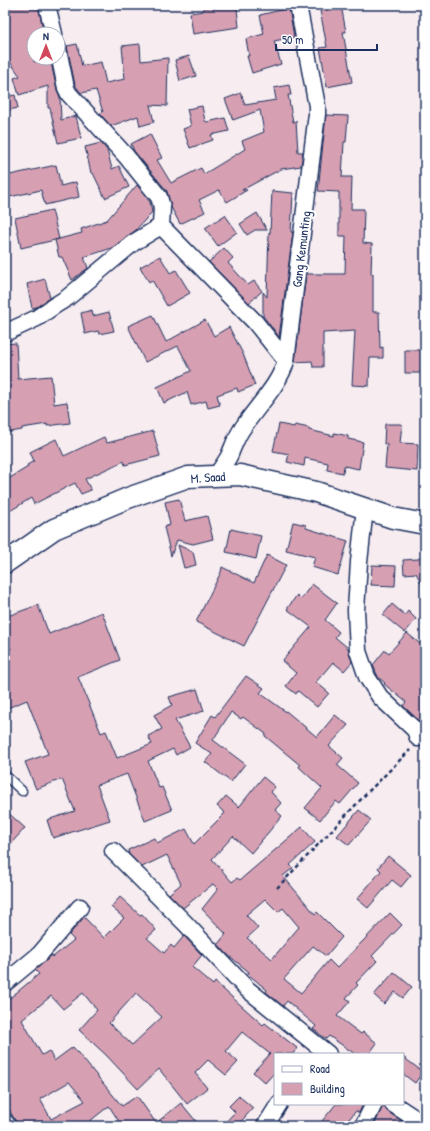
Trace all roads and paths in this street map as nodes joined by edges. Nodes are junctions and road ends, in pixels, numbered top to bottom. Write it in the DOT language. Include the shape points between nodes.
graph roads {
  1 [pos="47,5"];
  2 [pos="298,5"];
  3 [pos="52,26"];
  4 [pos="61,66"];
  5 [pos="161,226"];
  6 [pos="5,333"];
  7 [pos="286,361"];
  8 [pos="217,475"];
  9 [pos="365,508"];
  10 [pos="425,524"];
  11 [pos="5,563"];
  12 [pos="418,738"];
  13 [pos="5,775"];
  14 [pos="22,791"];
  15 [pos="112,850"];
  16 [pos="277,888"];
  17 [pos="80,907"];
  18 [pos="5,982"];
  19 [pos="327,1053"];
  20 [pos="278,1105"];
  21 [pos="374,1105"];
  22 [pos="395,1105"];
  23 [pos="5,1122"];
  24 [pos="425,1125"];
  25 [pos="8,1126"];
  26 [pos="265,1126"];
  27 [pos="363,1126"];
  1 -- 3 [label="street"];
  2 -- 7 [label="street, Gang Kemunting" via="317,114"];
  4 -- 5 [label="street" via="69,94 126,156 158,197 162,207"];
  5 -- 6 [label="street" via="132,243 67,298 37,318"];
  5 -- 7 [label="street" via="250,317"];
  7 -- 8 [label="street, Gang Kemunting" via="276,382 242,427 230,455"];
  8 -- 9 [label="street, M. Saad" via="240,475 259,479 316,492"];
  8 -- 11 [label="street, M. Saad" via="188,477 128,498 54,529"];
  9 -- 10 [label="street, M. Saad" via="393,518"];
  9 -- 12 [label="street" via="356,610 358,651 367,677 380,697 415,730"];
  12 -- 16 [label="path" via="415,745"];
  13 -- 14 [label="lane"];
  15 -- 19 [label="street" via="185,922 246,988"];
  17 -- 18 [label="street" via="40,954"];
  20 -- 26 [label="street"];
  21 -- 27 [label="street"];
  22 -- 24 [label="street"];
  23 -- 25 [label="street"];
}
